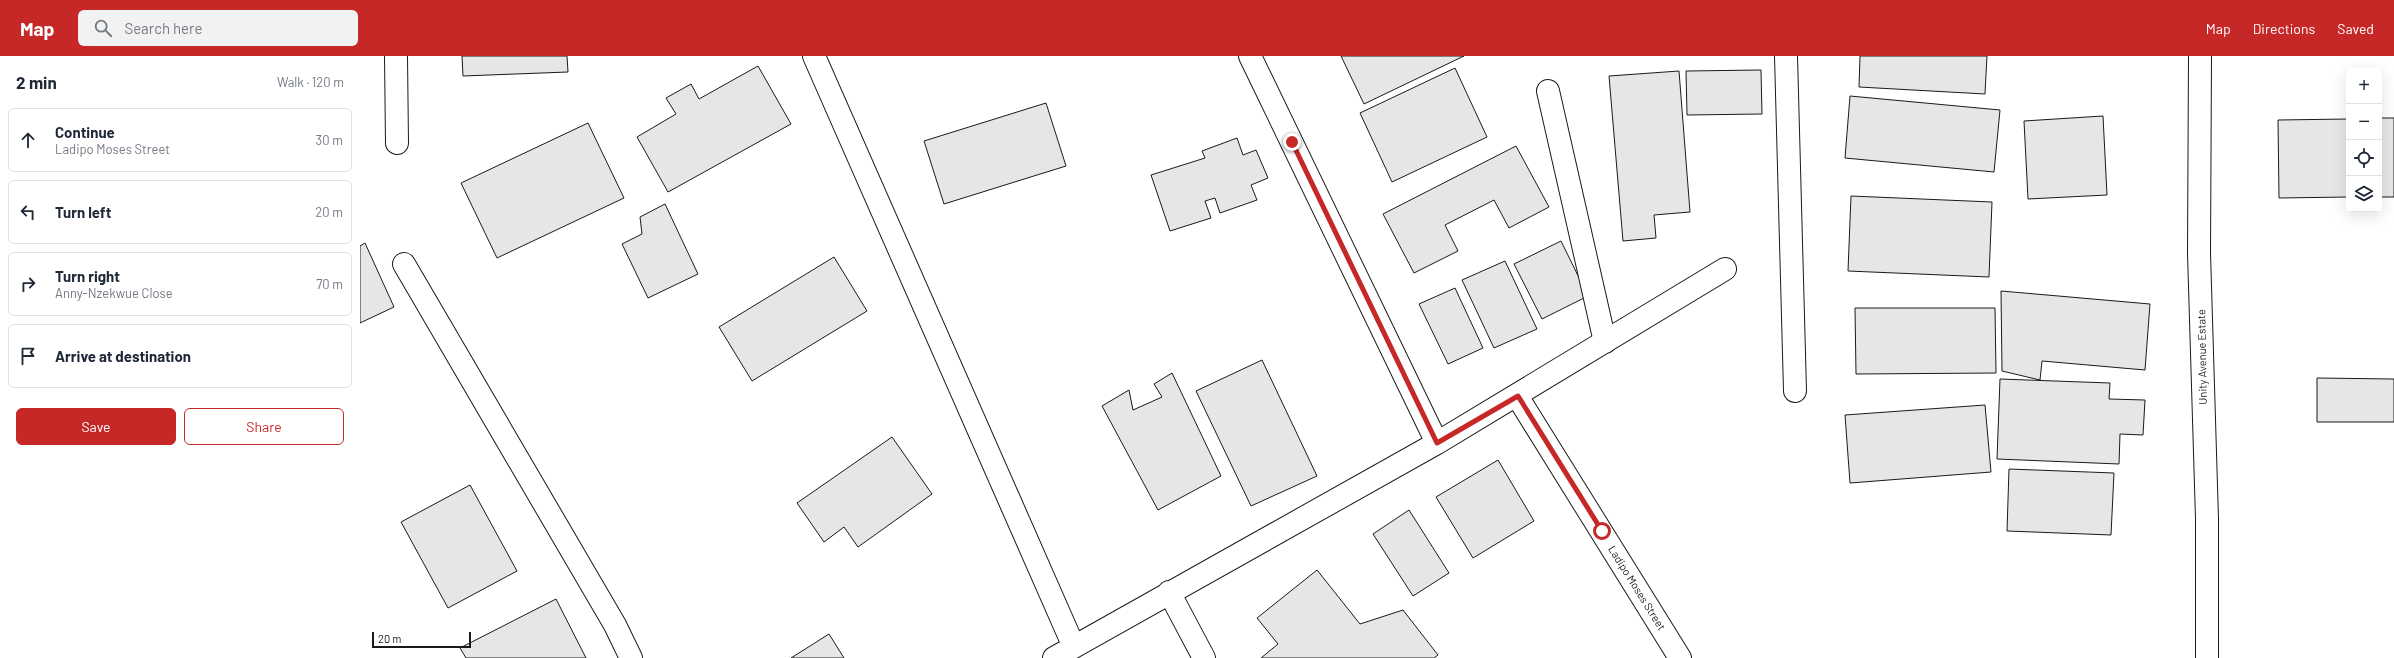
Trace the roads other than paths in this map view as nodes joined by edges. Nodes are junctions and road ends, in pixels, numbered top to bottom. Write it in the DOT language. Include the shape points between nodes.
graph roads {
  1 [pos="396,56"];
  2 [pos="814,56"];
  3 [pos="1250,56"];
  4 [pos="1786,56"];
  5 [pos="2200,56"];
  6 [pos="1548,91"];
  7 [pos="397,143"];
  8 [pos="404,264"];
  9 [pos="1725,269"];
  10 [pos="1605,342"];
  11 [pos="1795,390"];
  12 [pos="1518,396"];
  13 [pos="1437,443"];
  14 [pos="1168,592"];
  15 [pos="1074,647"];
  16 [pos="631,658"];
  17 [pos="1054,658"];
  18 [pos="1204,658"];
  19 [pos="1680,658"];
  20 [pos="2207,658"];
  1 -- 7 [label="street"];
  2 -- 15 [label="street"];
  3 -- 13 [label="street"];
  4 -- 11 [label="street"];
  5 -- 20 [label="street, Unity Avenue Estate" via="2199,253 2207,519"];
  6 -- 10 [label="street"];
  8 -- 16 [label="street" via="611,618"];
  9 -- 10 [label="street"];
  10 -- 12 [label="street"];
  12 -- 13 [label="street"];
  12 -- 19 [label="street, Ladipo Moses Street"];
  13 -- 14 [label="street"];
  14 -- 15 [label="street"];
  14 -- 18 [label="street"];
  15 -- 17 [label="street"];
}
